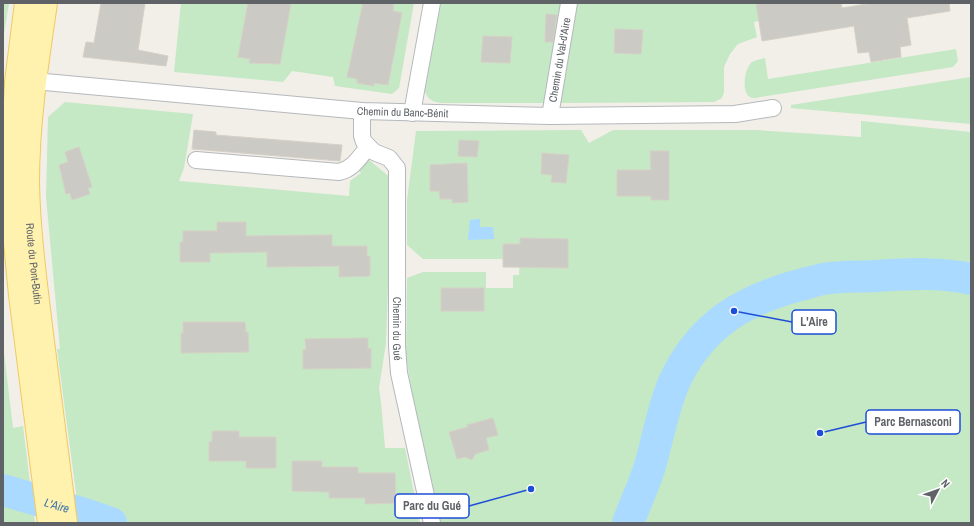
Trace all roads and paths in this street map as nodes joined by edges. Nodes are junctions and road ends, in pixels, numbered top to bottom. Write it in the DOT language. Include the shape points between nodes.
graph roads {
  1 [pos="26,3"];
  2 [pos="46,3"];
  3 [pos="432,3"];
  4 [pos="569,3"];
  5 [pos="18,81"];
  6 [pos="773,108"];
  7 [pos="362,112"];
  8 [pos="412,113"];
  9 [pos="550,116"];
  10 [pos="368,147"];
  11 [pos="196,160"];
  12 [pos="29,294"];
  13 [pos="50,523"];
  14 [pos="66,523"];
  15 [pos="432,523"];
  1 -- 5 [label="main road, Route du Pont-Butin"];
  2 -- 5 [label="main road, Route du Pont-Butin"];
  3 -- 8 [label="street"];
  4 -- 9 [label="street, Chemin du Val-d'Aire"];
  5 -- 7 [label="street, Chemin du Banc-Bénit"];
  5 -- 12 [label="main road, Route du Pont-Butin" via="11,183 14,232"];
  6 -- 9 [label="street, Chemin du Banc-Bénit" via="735,114"];
  7 -- 8 [label="street, Chemin du Banc-Bénit"];
  7 -- 10 [label="street" via="362,136"];
  8 -- 9 [label="street, Chemin du Banc-Bénit"];
  10 -- 11 [label="street" via="353,166 339,172"];
  10 -- 15 [label="street, Chemin du Gué" via="389,158 397,168 399,373"];
  12 -- 13 [label="main road, Route du Pont-Butin"];
  12 -- 14 [label="main road, Route du Pont-Butin"];
}
